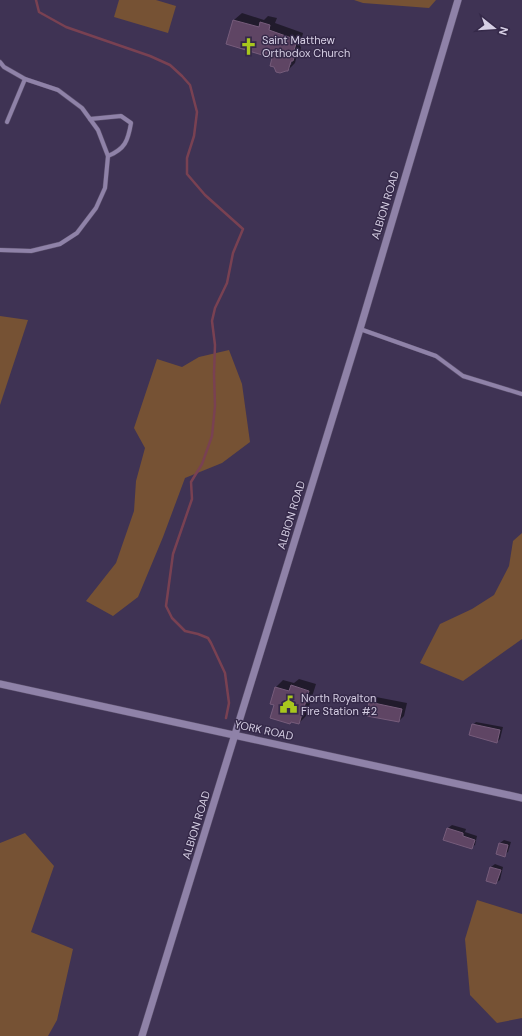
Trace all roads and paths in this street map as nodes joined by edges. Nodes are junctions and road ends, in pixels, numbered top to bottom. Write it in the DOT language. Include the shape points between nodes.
graph roads {
  1 [pos="458,0"];
  2 [pos="0,62"];
  3 [pos="25,79"];
  4 [pos="90,119"];
  5 [pos="7,122"];
  6 [pos="108,156"];
  7 [pos="0,250"];
  8 [pos="360,329"];
  9 [pos="522,394"];
  10 [pos="0,684"];
  11 [pos="235,734"];
  12 [pos="522,798"];
  13 [pos="142,1036"];
  1 -- 8 [label="street, ALBION ROAD"];
  2 -- 3 [label="street"];
  3 -- 4 [label="street" via="58,90 82,108"];
  3 -- 5 [label="street"];
  4 -- 6 [label="street" via="98,130"];
  4 -- 6 [label="street" via="121,116 131,123 128,138 119,152"];
  6 -- 7 [label="street" via="105,188 96,208 77,233 60,244 31,251"];
  8 -- 9 [label="street" via="436,356 463,376"];
  8 -- 11 [label="street, ALBION ROAD"];
  10 -- 11 [label="street, YORK ROAD"];
  11 -- 12 [label="street, YORK ROAD"];
  11 -- 13 [label="street, ALBION ROAD"];
}
